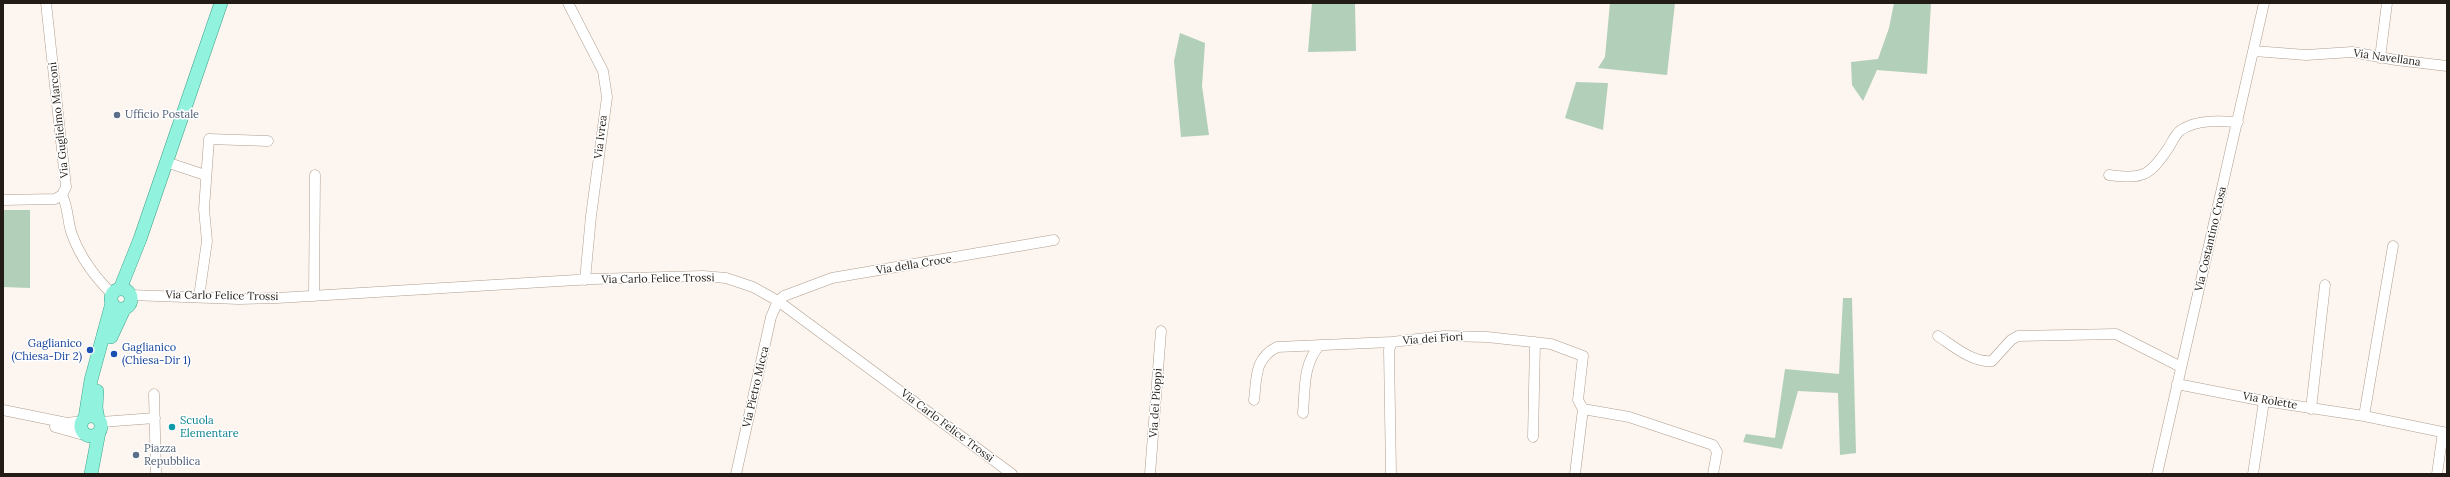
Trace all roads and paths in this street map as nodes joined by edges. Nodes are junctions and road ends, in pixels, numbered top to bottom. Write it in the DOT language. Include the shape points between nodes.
graph roads {
  1 [pos="46,3"];
  2 [pos="221,3"];
  3 [pos="568,3"];
  4 [pos="2264,3"];
  5 [pos="2387,3"];
  6 [pos="2254,52"];
  7 [pos="2380,58"];
  8 [pos="2447,66"];
  9 [pos="2238,122"];
  10 [pos="268,141"];
  11 [pos="166,162"];
  12 [pos="205,175"];
  13 [pos="315,175"];
  14 [pos="2109,175"];
  15 [pos="62,195"];
  16 [pos="3,200"];
  17 [pos="1054,240"];
  18 [pos="2393,246"];
  19 [pos="585,280"];
  20 [pos="2325,286"];
  21 [pos="314,296"];
  22 [pos="121,297"];
  23 [pos="199,297"];
  24 [pos="778,301"];
  25 [pos="1161,331"];
  26 [pos="1938,336"];
  27 [pos="1392,342"];
  28 [pos="1535,342"];
  29 [pos="1320,345"];
  30 [pos="2181,367"];
  31 [pos="2177,384"];
  32 [pos="154,394"];
  33 [pos="1254,400"];
  34 [pos="2264,401"];
  35 [pos="1584,409"];
  36 [pos="2311,409"];
  37 [pos="3,410"];
  38 [pos="1303,413"];
  39 [pos="2364,416"];
  40 [pos="155,418"];
  41 [pos="99,424"];
  42 [pos="84,426"];
  43 [pos="2445,433"];
  44 [pos="1532,437"];
  45 [pos="91,472"];
  46 [pos="156,474"];
  47 [pos="736,474"];
  48 [pos="1012,474"];
  49 [pos="1150,474"];
  50 [pos="1391,474"];
  51 [pos="1575,474"];
  52 [pos="1713,474"];
  53 [pos="2157,474"];
  54 [pos="2253,474"];
  55 [pos="2437,474"];
  1 -- 15 [label="street, Via Guglielmo Marconi" via="66,187"];
  2 -- 11 [label="main road"];
  3 -- 19 [label="street, Via Ivrea" via="603,71 607,97"];
  4 -- 6 [label="street, Via Costantino Crosa"];
  5 -- 7 [label="street"];
  6 -- 7 [label="street, Via Navellana" via="2306,55 2352,52"];
  6 -- 9 [label="street, Via Costantino Crosa"];
  7 -- 8 [label="street, Via Navellana"];
  9 -- 14 [label="street" via="2213,120 2190,125 2180,130 2147,173 2138,178"];
  9 -- 30 [label="street, Via Costantino Crosa"];
  10 -- 12 [label="street" via="209,139"];
  11 -- 12 [label="street"];
  11 -- 22 [label="main road"];
  12 -- 23 [label="street" via="204,209 207,241"];
  13 -- 21 [label="street"];
  15 -- 16 [label="street" via="56,199"];
  15 -- 22 [label="street, Via Guglielmo Marconi" via="66,203 72,237 97,280"];
  17 -- 24 [label="street, Via della Croce" via="832,278 796,291"];
  18 -- 39 [label="street"];
  19 -- 21 [label="street, Via Carlo Felice Trossi"];
  19 -- 24 [label="street, Via Carlo Felice Trossi" via="703,276 726,278 753,287"];
  20 -- 36 [label="street"];
  21 -- 23 [label="street, Via Carlo Felice Trossi" via="239,299"];
  22 -- 23 [label="street, Via Carlo Felice Trossi"];
  22 -- 41 [label="main road" via="101,369 96,400"];
  22 -- 42 [label="main road" via="91,378"];
  24 -- 47 [label="street, Via Pietro Micca" via="771,317"];
  24 -- 48 [label="street, Via Carlo Felice Trossi"];
  25 -- 49 [label="street, Via dei Pioppi"];
  26 -- 30 [label="street" via="1985,362 1992,361 2018,336 2116,334"];
  27 -- 28 [label="street, Via dei Fiori" via="1444,336"];
  27 -- 29 [label="street"];
  27 -- 50 [label="street, Via dei Fiori" via="1389,350"];
  28 -- 35 [label="street, Via dei Fiori" via="1551,344 1583,356 1578,400"];
  28 -- 44 [label="street"];
  29 -- 33 [label="street" via="1277,348 1266,353 1259,363"];
  29 -- 38 [label="street" via="1311,355"];
  30 -- 31 [label="street, Via Costantino Crosa"];
  31 -- 34 [label="street, Via Rolette"];
  31 -- 53 [label="street, Via Costantino Crosa"];
  32 -- 40 [label="street"];
  34 -- 36 [label="street, Via Rolette"];
  34 -- 54 [label="street"];
  35 -- 51 [label="street"];
  35 -- 52 [label="street" via="1629,417 1713,444 1717,452"];
  36 -- 39 [label="street, Via Rolette"];
  37 -- 42 [label="street" via="80,434"];
  39 -- 43 [label="street, Via Rolette"];
  40 -- 41 [label="street"];
  40 -- 46 [label="street"];
  41 -- 42 [label="main road" via="91,416"];
  41 -- 42 [label="main road" via="94,436"];
  41 -- 45 [label="main road"];
  42 -- 45 [label="main road"];
  43 -- 55 [label="street"];
}
